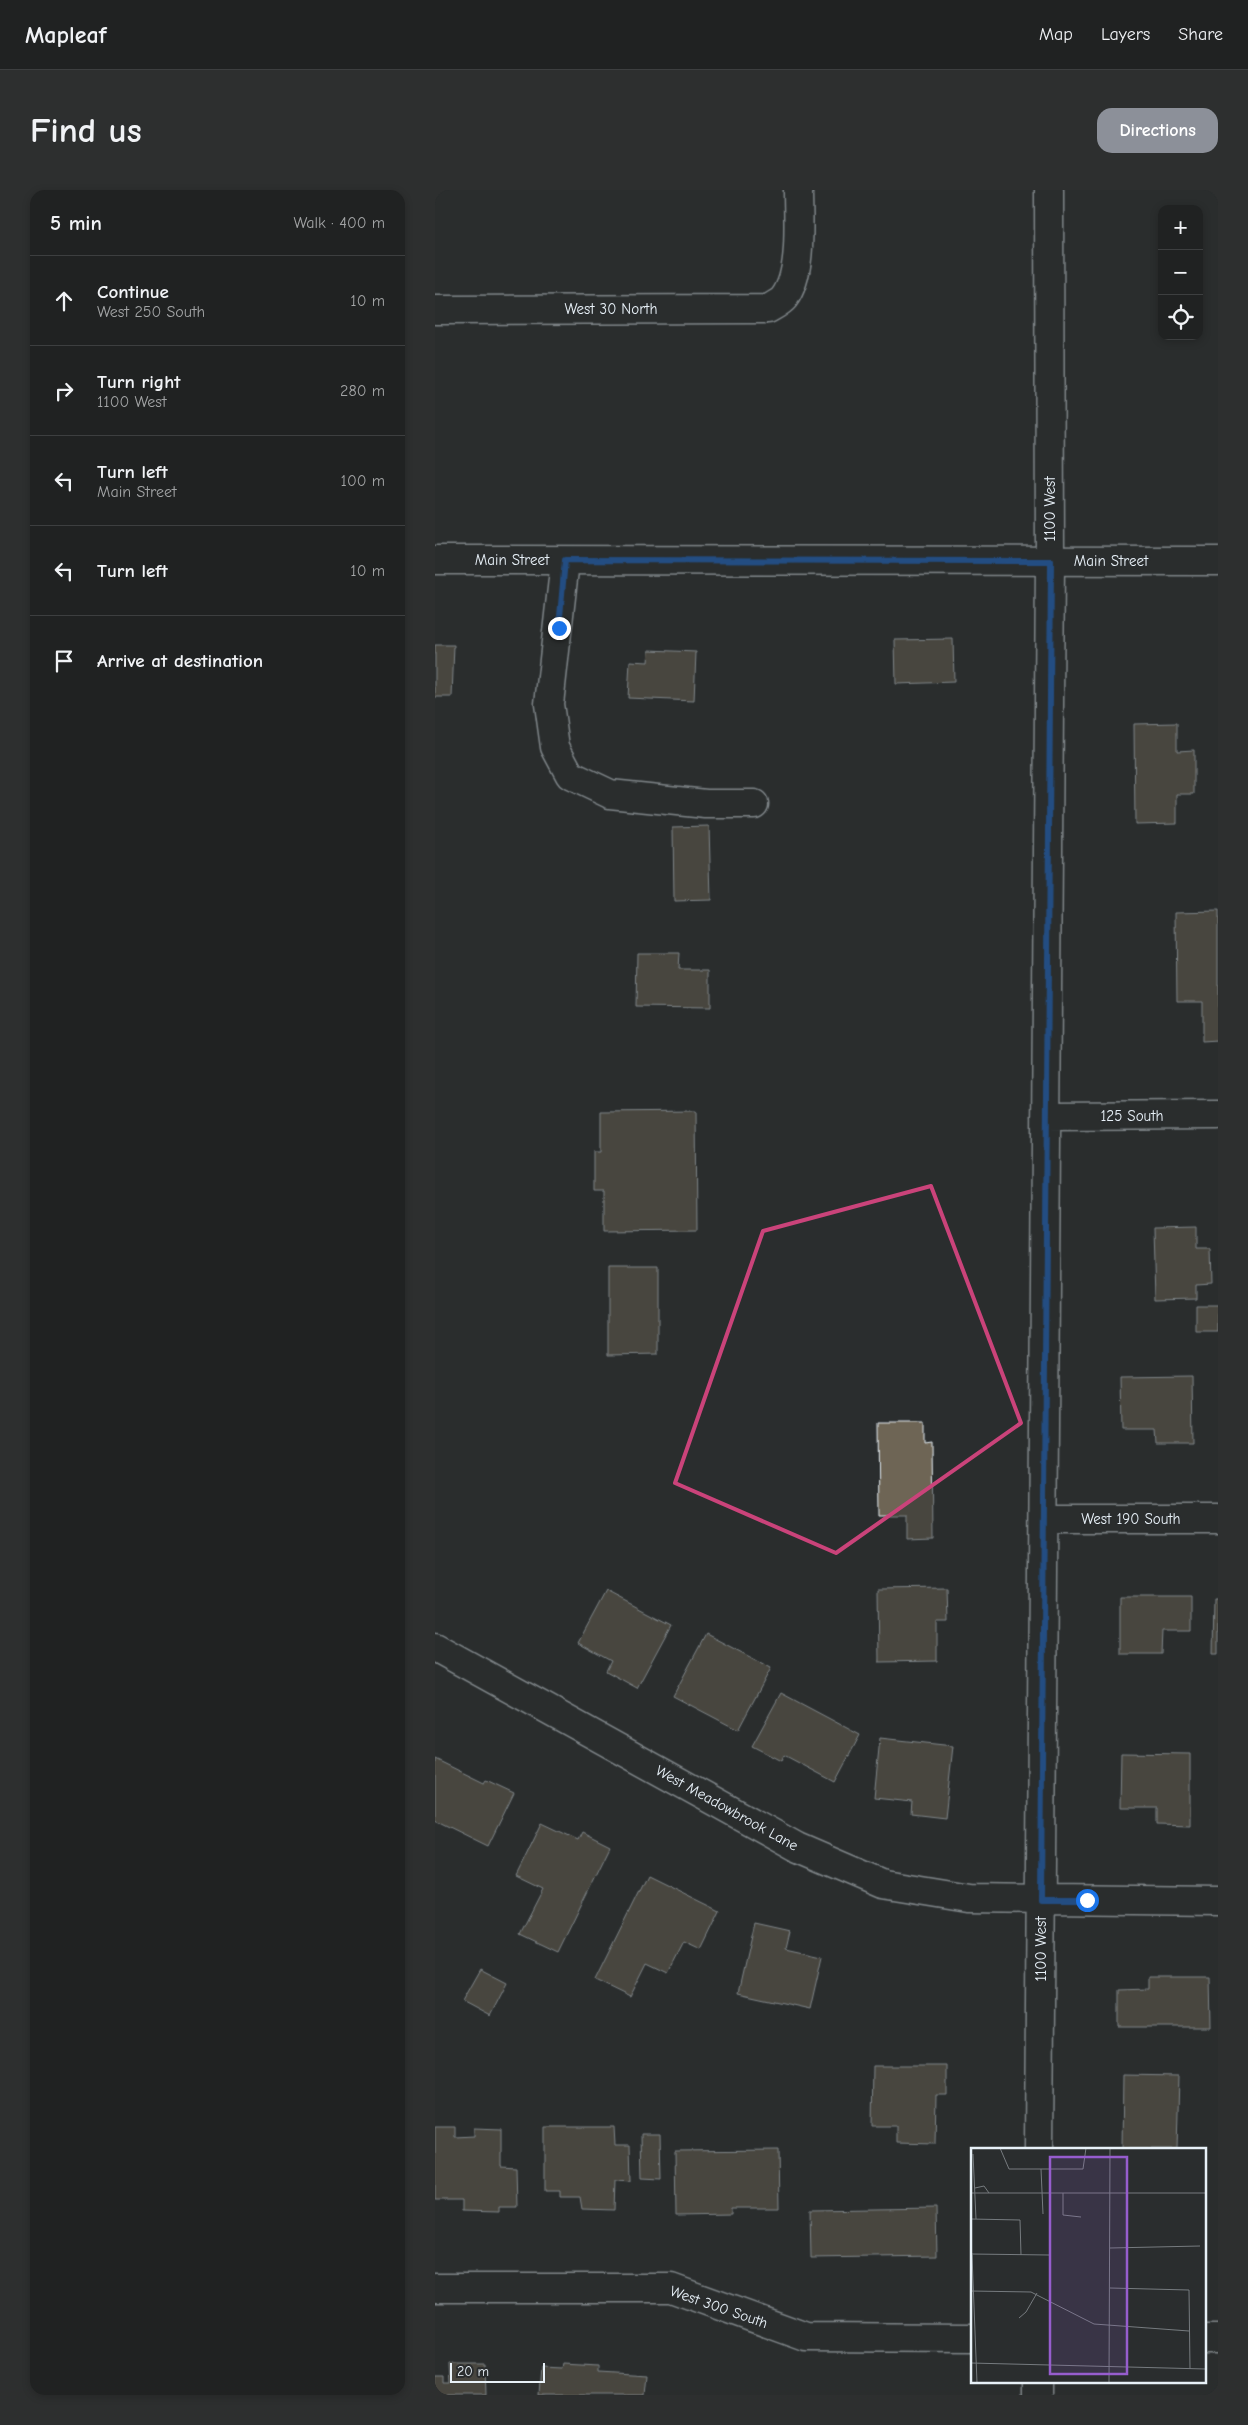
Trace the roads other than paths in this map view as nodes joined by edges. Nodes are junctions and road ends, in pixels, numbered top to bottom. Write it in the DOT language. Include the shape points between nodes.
graph roads {
  1 [pos="798,190"];
  2 [pos="1049,190"];
  3 [pos="435,310"];
  4 [pos="435,560"];
  5 [pos="565,560"];
  6 [pos="1051,561"];
  7 [pos="1218,561"];
  8 [pos="755,804"];
  9 [pos="1218,1115"];
  10 [pos="1046,1116"];
  11 [pos="1218,1518"];
  12 [pos="1044,1519"];
  13 [pos="435,1647"];
  14 [pos="1041,1900"];
  15 [pos="1218,1901"];
  16 [pos="1039,2148"];
  17 [pos="435,2288"];
  18 [pos="971,2338"];
  19 [pos="1205,2339"];
  20 [pos="1218,2339"];
  21 [pos="1038,2382"];
  22 [pos="1038,2395"];
  1 -- 3 [label="street, West 30 North" via="798,245 794,275 784,298 768,309"];
  2 -- 6 [label="street, 1100 West"];
  4 -- 5 [label="street, Main Street"];
  5 -- 6 [label="street, Main Street"];
  5 -- 8 [label="street" via="549,704 555,747 570,775 611,794 706,804"];
  6 -- 7 [label="street, Main Street"];
  6 -- 10 [label="street, 1100 West"];
  9 -- 10 [label="street, 125 South"];
  10 -- 12 [label="street, 1100 West"];
  11 -- 12 [label="street, West 190 South"];
  12 -- 14 [label="street, 1100 West"];
  13 -- 14 [label="street, West Meadowbrook Lane" via="797,1848 883,1884 969,1898"];
  14 -- 15 [label="street, West Meadowbrook Lane"];
  14 -- 16 [label="street, 1100 West"];
  17 -- 18 [label="street, West 300 South" via="671,2288 806,2338"];
  19 -- 20 [label="street"];
  21 -- 22 [label="street"];
}
